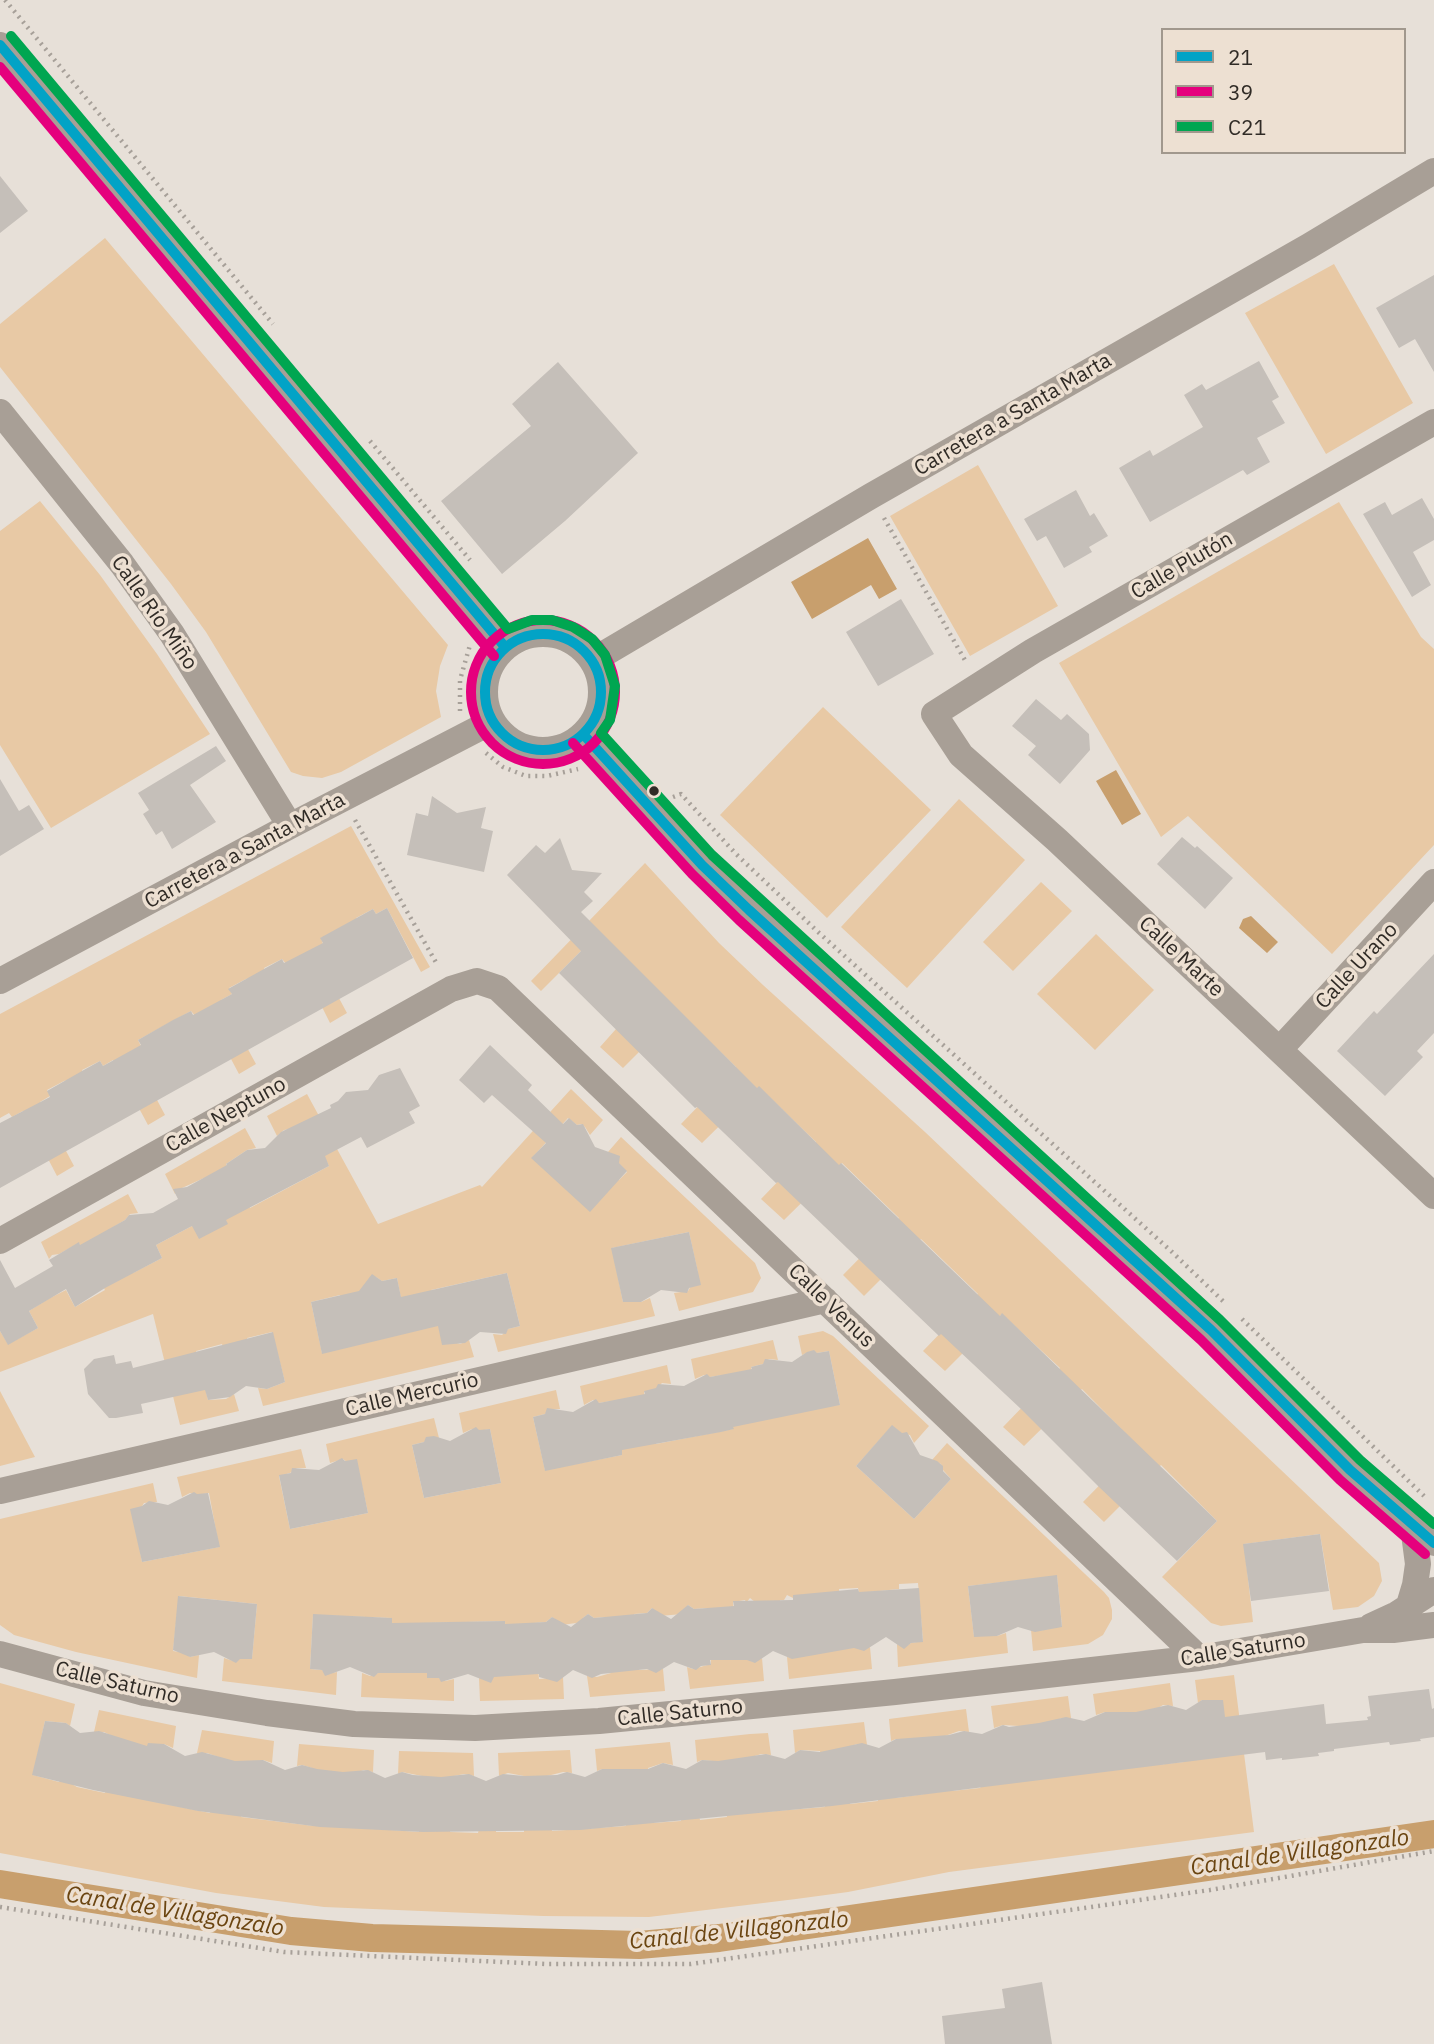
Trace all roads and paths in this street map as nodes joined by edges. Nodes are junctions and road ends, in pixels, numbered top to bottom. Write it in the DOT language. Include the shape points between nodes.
graph roads {
  1 [pos="5,0"];
  2 [pos="0,45"];
  3 [pos="1434,170"];
  4 [pos="280,333"];
  5 [pos="0,412"];
  6 [pos="1434,422"];
  7 [pos="364,434"];
  8 [pos="871,496"];
  9 [pos="477,568"];
  10 [pos="505,647"];
  11 [pos="592,661"];
  12 [pos="967,663"];
  13 [pos="934,714"];
  14 [pos="491,722"];
  15 [pos="583,734"];
  16 [pos="666,800"];
  17 [pos="354,818"];
  18 [pos="290,826"];
  19 [pos="1434,882"];
  20 [pos="438,965"];
  21 [pos="0,981"];
  22 [pos="451,989"];
  23 [pos="1280,1049"];
  24 [pos="1434,1196"];
  25 [pos="0,1241"];
  26 [pos="825,1300"];
  27 [pos="1230,1307"];
  28 [pos="1239,1317"];
  29 [pos="0,1491"];
  30 [pos="1425,1496"];
  31 [pos="1413,1526"];
  32 [pos="1434,1543"];
  33 [pos="1434,1590"];
  34 [pos="1424,1619"];
  35 [pos="0,1654"];
  36 [pos="1199,1658"];
  37 [pos="1434,1851"];
  38 [pos="0,1907"];
  1 -- 4 [label="path"];
  2 -- 10 [label="street"];
  3 -- 8 [label="street, Carretera a Santa Marta" via="1310,246"];
  5 -- 18 [label="street, Calle Río Miño" via="172,634"];
  6 -- 13 [label="street, Calle Plutón" via="1033,652"];
  7 -- 9 [label="path"];
  8 -- 11 [label="street, Carretera a Santa Marta"];
  8 -- 12 [label="path"];
  10 -- 11 [label="street" via="535,634 551,634 568,639"];
  10 -- 14 [label="street" via="492,662 486,679 485,704"];
  11 -- 15 [label="street" via="601,688 600,702"];
  13 -- 23 [label="street, Calle Marte" via="961,755"];
  14 -- 15 [label="street" via="519,746 541,751 569,744"];
  14 -- 18 [label="street, Carretera a Santa Marta"];
  15 -- 31 [label="street" via="749,910 1211,1330 1350,1470"];
  16 -- 27 [label="path" via="681,794 817,931"];
  17 -- 20 [label="path"];
  18 -- 21 [label="street, Carretera a Santa Marta"];
  19 -- 23 [label="street, Calle Urano"];
  22 -- 25 [label="street, Calle Neptuno"];
  22 -- 26 [label="street, Calle Venus" via="477,981 498,988"];
  23 -- 24 [label="street, Calle Marte"];
  26 -- 29 [label="street, Calle Mercurio"];
  26 -- 36 [label="street, Calle Venus"];
  28 -- 30 [label="path"];
  31 -- 32 [label="street"];
  31 -- 34 [label="street" via="1418,1564 1415,1585"];
  33 -- 34 [label="street, Calle Saturno"];
  34 -- 36 [label="street, Calle Saturno" via="1397,1614 1363,1630"];
  35 -- 36 [label="street, Calle Saturno" via="144,1693 267,1713 367,1724 475,1728 599,1721"];
  37 -- 38 [label="path" via="1210,1890 691,1964 546,1964 284,1952"];
}
